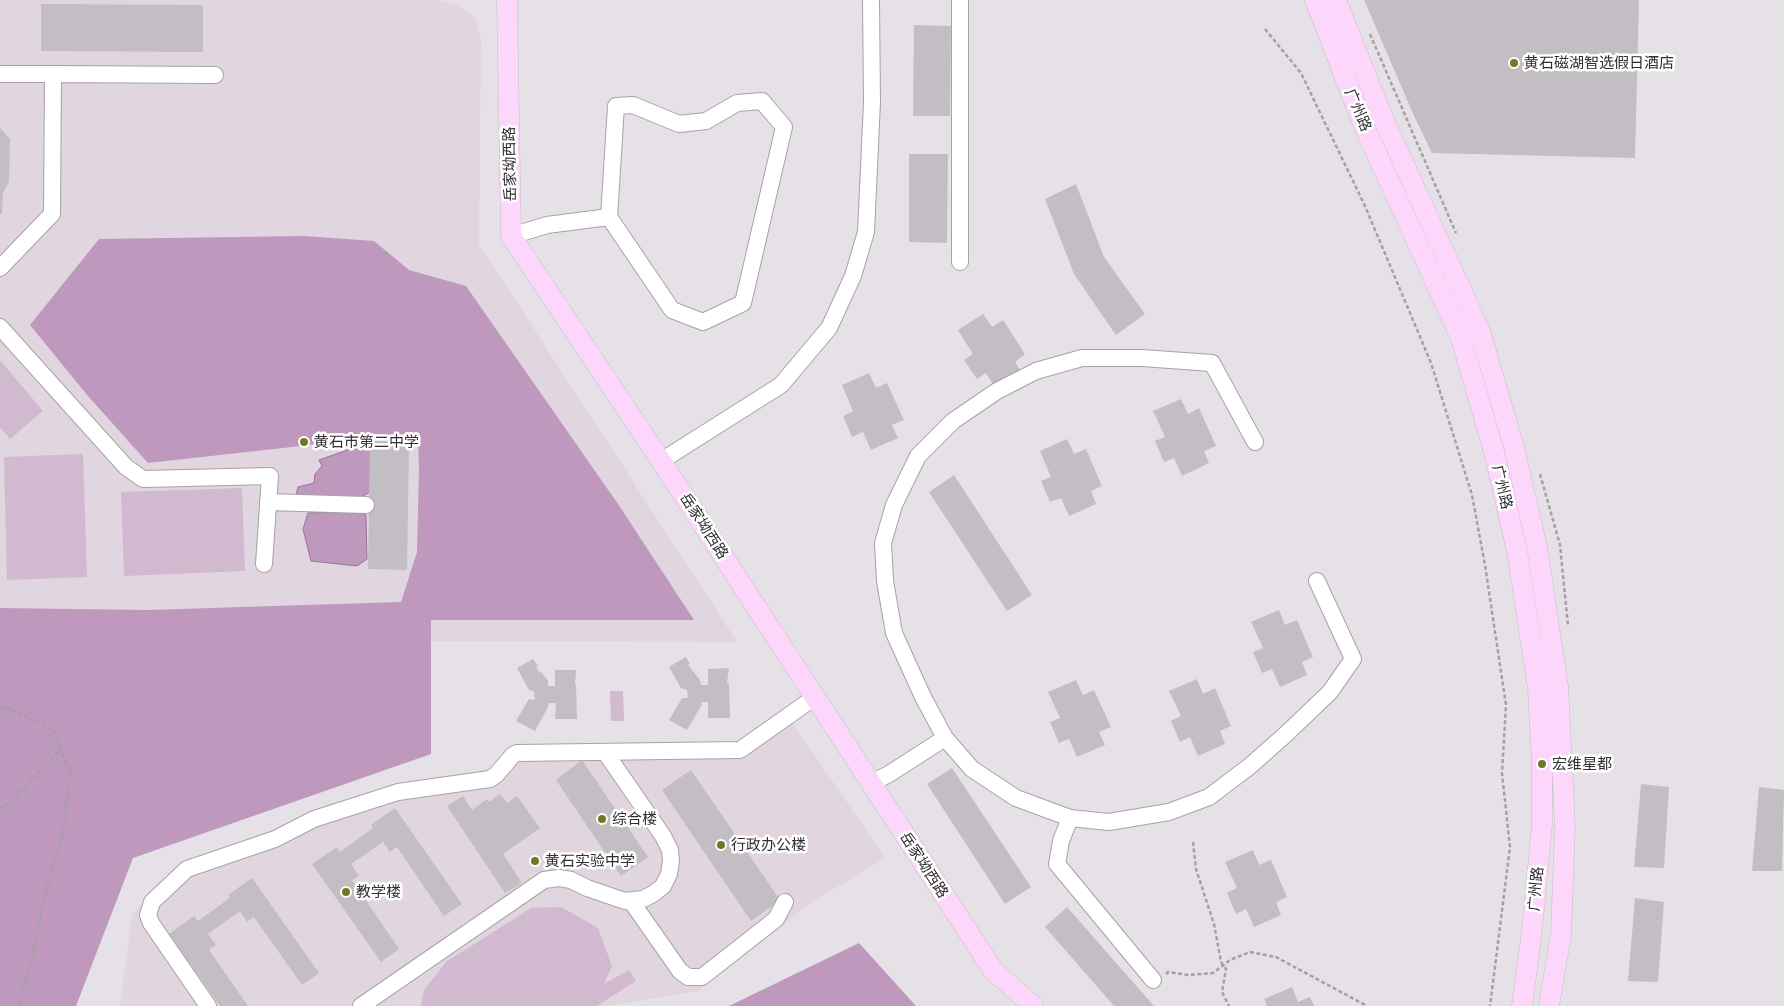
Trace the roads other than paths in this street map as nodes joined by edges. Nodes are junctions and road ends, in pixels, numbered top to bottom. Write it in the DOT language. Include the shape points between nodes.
graph roads {
  1 [pos="507,0"];
  2 [pos="870,0"];
  3 [pos="960,0"];
  4 [pos="1315,0"];
  5 [pos="1336,0"];
  6 [pos="0,74"];
  7 [pos="53,74"];
  8 [pos="215,75"];
  9 [pos="609,217"];
  10 [pos="511,236"];
  11 [pos="960,262"];
  12 [pos="0,268"];
  13 [pos="0,327"];
  14 [pos="1255,442"];
  15 [pos="661,461"];
  16 [pos="268,502"];
  17 [pos="366,505"];
  18 [pos="264,564"];
  19 [pos="1317,581"];
  20 [pos="815,697"];
  21 [pos="945,738"];
  22 [pos="605,752"];
  23 [pos="871,783"];
  24 [pos="1070,818"];
  25 [pos="632,901"];
  26 [pos="785,902"];
  27 [pos="1153,980"];
  28 [pos="208,1006"];
  29 [pos="362,1006"];
  30 [pos="1033,1006"];
  31 [pos="1522,1006"];
  32 [pos="1549,1006"];
  1 -- 10 [label="main road, 岳家坳西路"];
  2 -- 15 [label="street" via="872,102 866,232 849,284 829,328 781,385"];
  3 -- 11 [label="street"];
  4 -- 31 [label="main road, 广州路" via="1364,124 1461,338 1494,452 1517,551 1538,688 1542,764 1542,825"];
  5 -- 32 [label="main road, 广州路" via="1382,116 1480,331 1514,447 1537,547 1558,686 1565,826 1561,934"];
  6 -- 7 [label="street"];
  7 -- 8 [label="street"];
  7 -- 12 [label="street" via="52,214"];
  9 -- 9 [label="street" via="672,310 703,322 743,303 784,127 762,101 737,103 706,121 679,124 633,105 616,106"];
  9 -- 10 [label="street" via="547,225"];
  10 -- 15 [label="main road, 岳家坳西路"];
  13 -- 16 [label="street" via="126,467 143,479 270,476"];
  14 -- 21 [label="street" via="1212,363 1203,362 1082,358 1036,371 997,391 953,421 918,456 894,505 883,543 894,633"];
  15 -- 20 [label="main road, 岳家坳西路"];
  16 -- 17 [label="street"];
  16 -- 18 [label="street"];
  19 -- 24 [label="street" via="1354,659 1330,692 1250,766 1209,797 1169,812 1109,822"];
  20 -- 22 [label="street" via="740,750"];
  20 -- 23 [label="main road, 岳家坳西路"];
  21 -- 23 [label="street"];
  21 -- 24 [label="street" via="972,769 1016,798"];
  22 -- 25 [label="street" via="670,850 669,874 663,886 643,899"];
  22 -- 28 [label="street" via="517,753 490,779 398,792 314,819 275,840 187,869 152,902 148,915"];
  23 -- 30 [label="main road, 岳家坳西路" via="993,970"];
  24 -- 27 [label="street" via="1057,864"];
  25 -- 26 [label="street" via="680,971 694,977 702,977 776,919"];
  25 -- 29 [label="street" via="571,880 544,880"];
}
